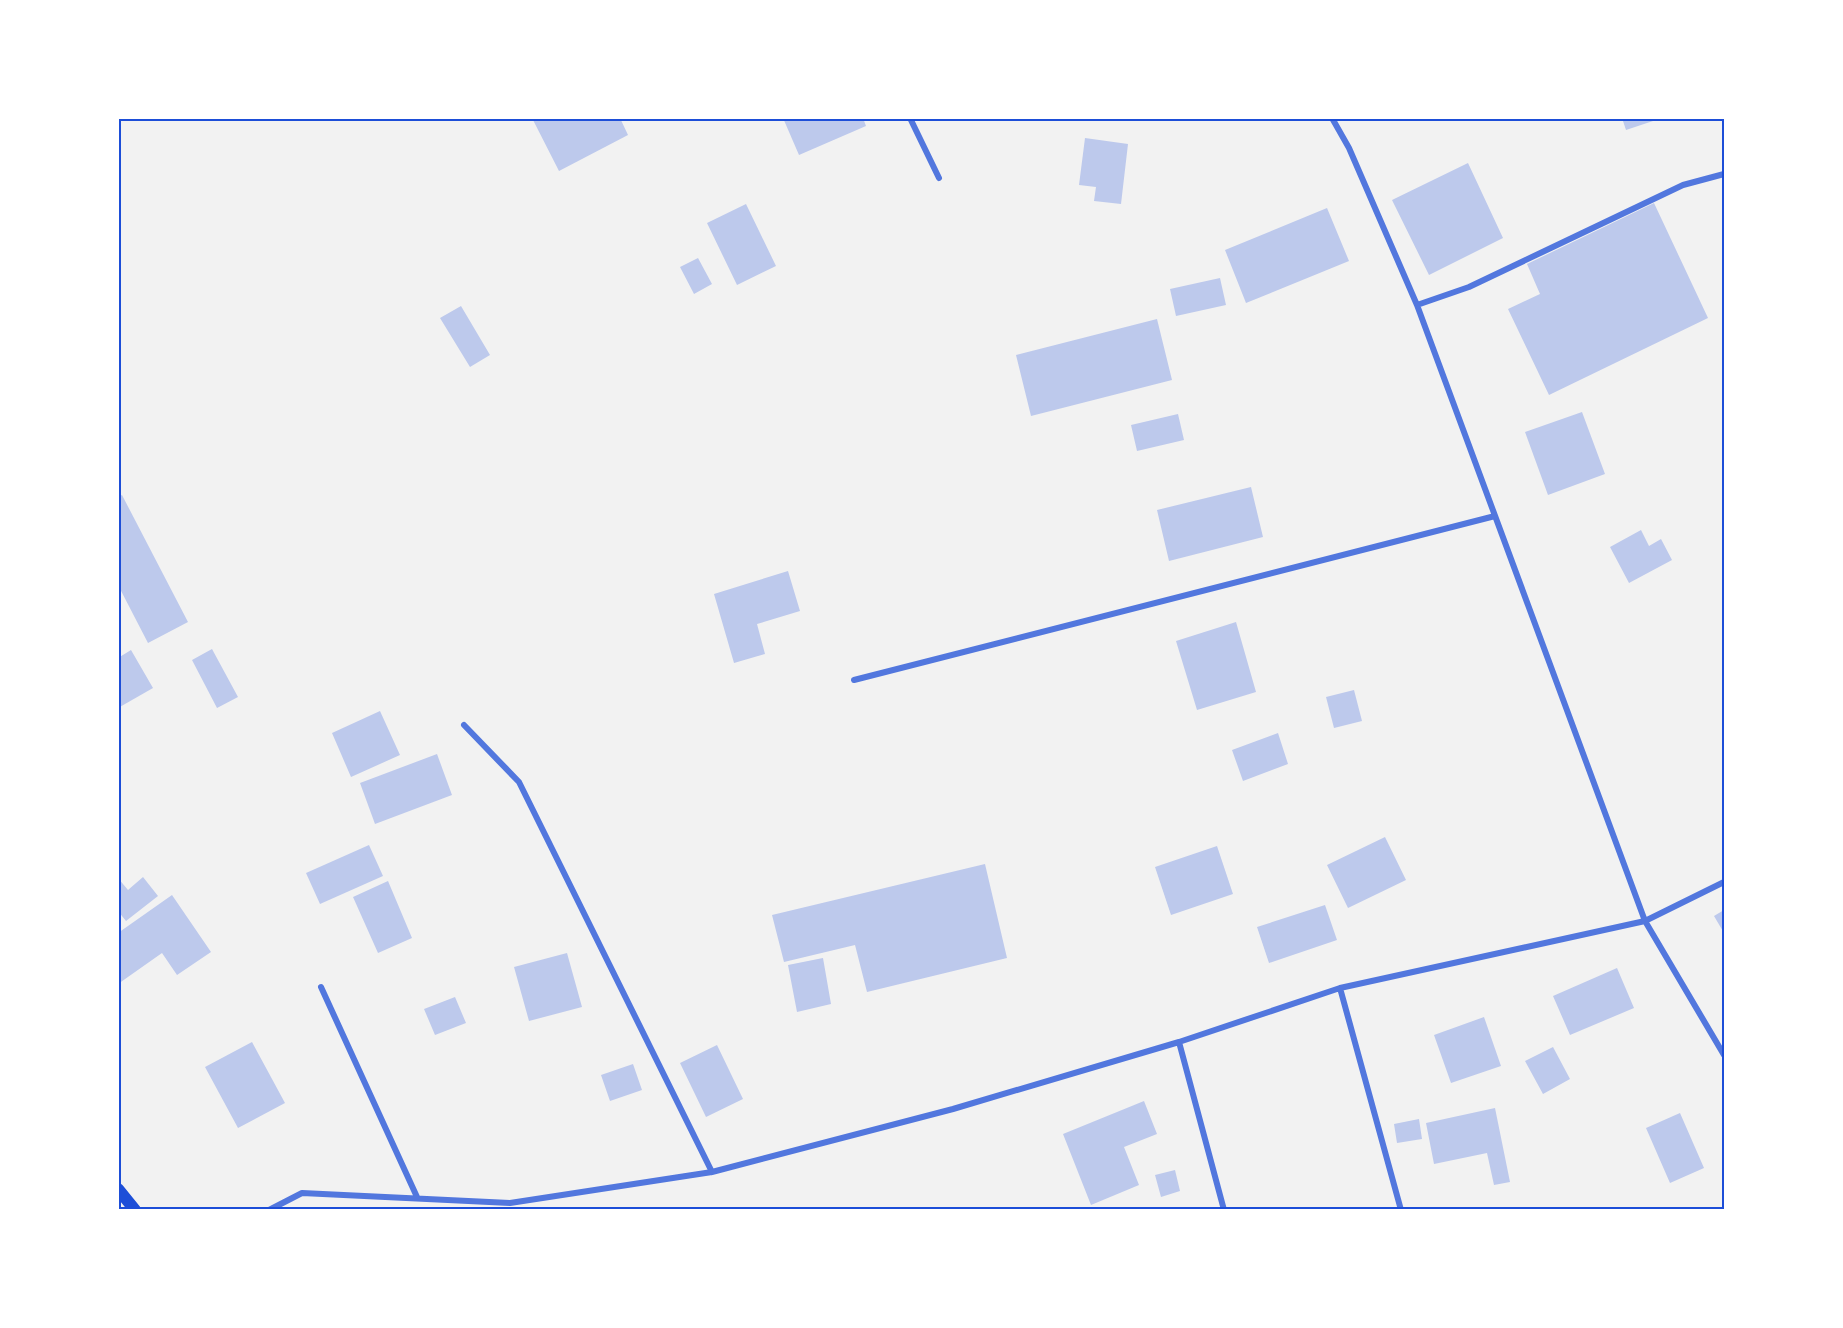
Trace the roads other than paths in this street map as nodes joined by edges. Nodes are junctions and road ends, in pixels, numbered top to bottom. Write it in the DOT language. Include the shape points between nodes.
graph roads {
  1 [pos="910,118"];
  2 [pos="1332,118"];
  3 [pos="1725,174"];
  4 [pos="939,178"];
  5 [pos="1417,305"];
  6 [pos="1495,516"];
  7 [pos="854,680"];
  8 [pos="464,725"];
  9 [pos="1725,882"];
  10 [pos="1645,921"];
  11 [pos="321,987"];
  12 [pos="1340,988"];
  13 [pos="1179,1042"];
  14 [pos="1725,1054"];
  15 [pos="712,1172"];
  16 [pos="118,1188"];
  17 [pos="417,1197"];
  18 [pos="135,1209"];
  19 [pos="269,1209"];
  20 [pos="1224,1209"];
  21 [pos="1401,1209"];
  1 -- 4 [label="street"];
  2 -- 5 [label="street" via="1349,148"];
  3 -- 5 [label="street" via="1683,185 1469,287"];
  5 -- 6 [label="street"];
  6 -- 7 [label="street"];
  6 -- 10 [label="street"];
  8 -- 15 [label="street" via="519,782"];
  9 -- 10 [label="street"];
  10 -- 12 [label="street"];
  10 -- 14 [label="street"];
  11 -- 17 [label="street"];
  12 -- 13 [label="street"];
  12 -- 21 [label="street"];
  13 -- 15 [label="street" via="953,1109"];
  13 -- 20 [label="street"];
  15 -- 17 [label="street" via="510,1203"];
  16 -- 18 [label="main road"];
  17 -- 19 [label="street" via="302,1193"];
}
